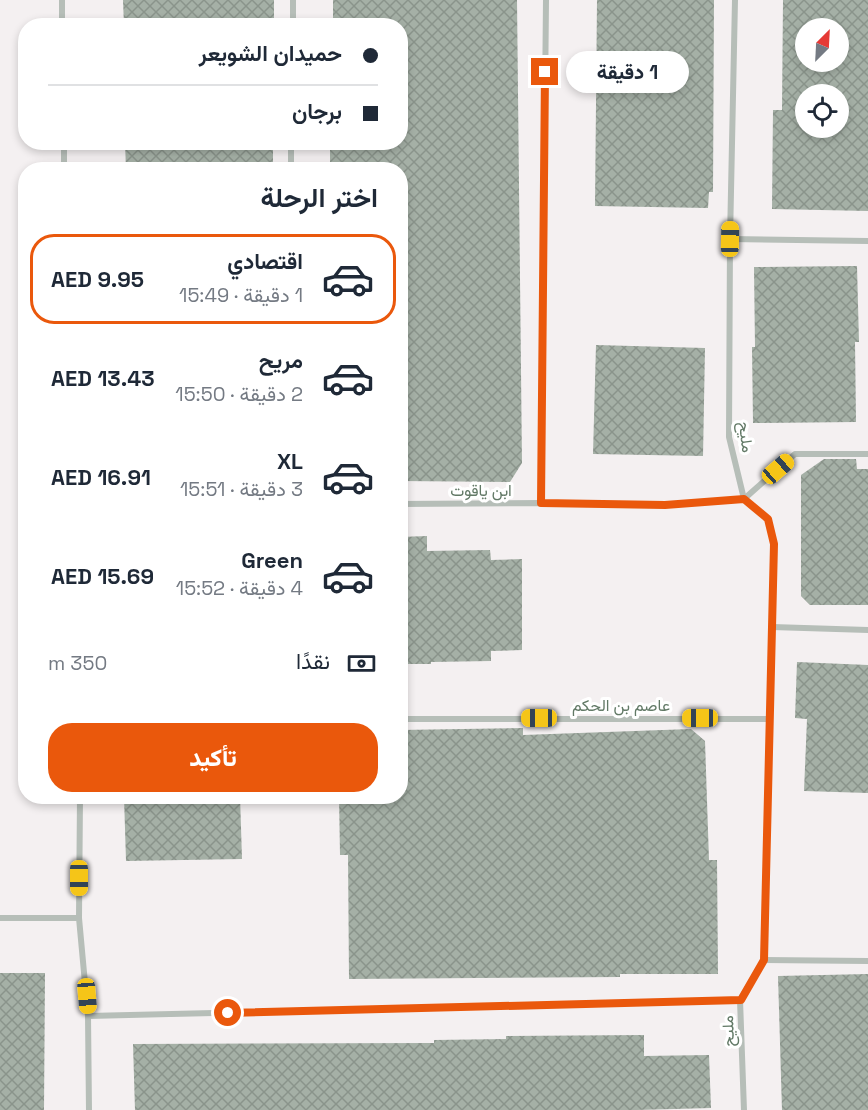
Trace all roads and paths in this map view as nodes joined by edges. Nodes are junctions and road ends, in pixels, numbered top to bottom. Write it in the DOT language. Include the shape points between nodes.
graph roads {
  1 [pos="62,0"];
  2 [pos="293,0"];
  3 [pos="546,0"];
  4 [pos="735,0"];
  5 [pos="62,18"];
  6 [pos="293,18"];
  7 [pos="730,239"];
  8 [pos="868,241"];
  9 [pos="868,454"];
  10 [pos="744,499"];
  11 [pos="541,503"];
  12 [pos="408,504"];
  13 [pos="772,627"];
  14 [pos="868,630"];
  15 [pos="408,718"];
  16 [pos="769,718"];
  17 [pos="80,804"];
  18 [pos="0,918"];
  19 [pos="79,918"];
  20 [pos="764,960"];
  21 [pos="868,961"];
  22 [pos="741,1000"];
  23 [pos="88,1016"];
  24 [pos="88,1110"];
  25 [pos="744,1110"];
  1 -- 5 [label="street"];
  2 -- 6 [label="street"];
  3 -- 11 [label="street"];
  4 -- 7 [label="street, مليح"];
  7 -- 8 [label="street"];
  7 -- 10 [label="street, مليح" via="729,437"];
  9 -- 10 [label="street" via="795,454"];
  10 -- 11 [label="street, ابن ياقوت" via="665,505"];
  10 -- 13 [label="street, مليح" via="768,519 774,544"];
  11 -- 12 [label="street, ابن ياقوت"];
  13 -- 14 [label="street"];
  13 -- 16 [label="street, مليح"];
  15 -- 16 [label="street, عاصم بن الحكم"];
  16 -- 20 [label="street, مليح"];
  17 -- 19 [label="street"];
  18 -- 19 [label="street"];
  19 -- 23 [label="street"];
  20 -- 21 [label="street"];
  20 -- 22 [label="street, مليح"];
  22 -- 23 [label="street"];
  22 -- 25 [label="street, مليح"];
  23 -- 24 [label="street"];
}
